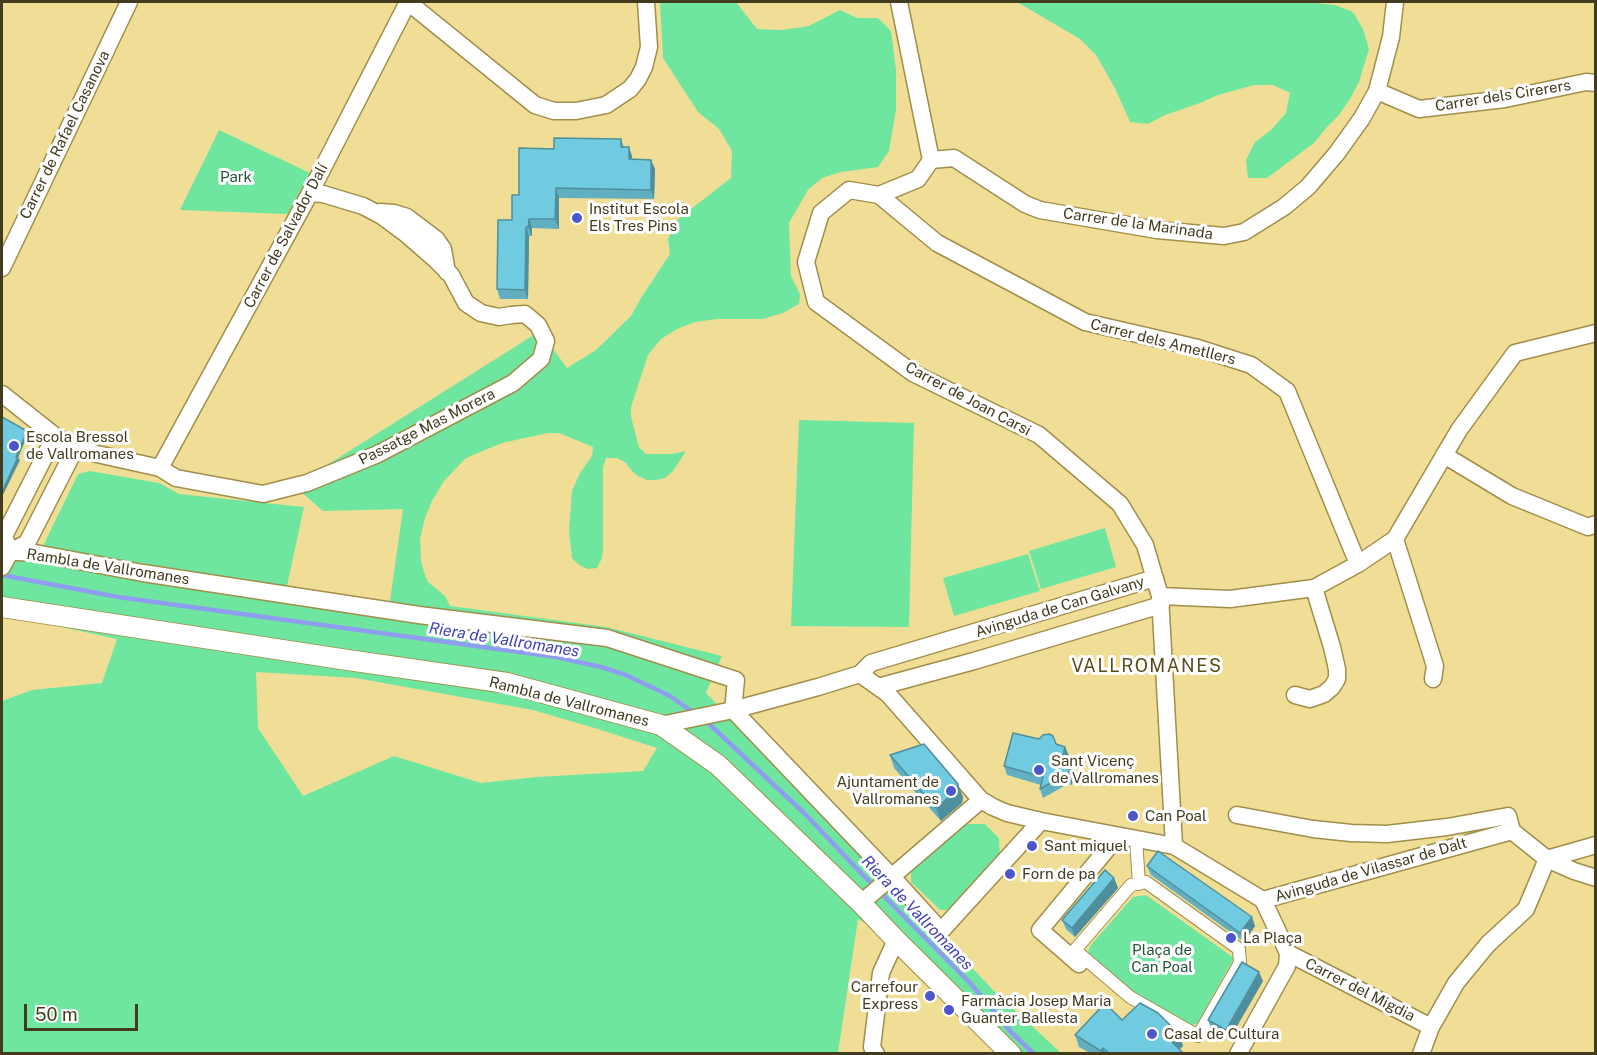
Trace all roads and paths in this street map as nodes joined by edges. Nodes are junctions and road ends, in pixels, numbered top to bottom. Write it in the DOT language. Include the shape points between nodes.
graph roads {
  1 [pos="129,2"];
  2 [pos="408,2"];
  3 [pos="646,2"];
  4 [pos="899,2"];
  5 [pos="1395,2"];
  6 [pos="1596,83"];
  7 [pos="1377,91"];
  8 [pos="931,160"];
  9 [pos="310,193"];
  10 [pos="879,195"];
  11 [pos="2,268"];
  12 [pos="1596,333"];
  13 [pos="2,393"];
  14 [pos="55,436"];
  15 [pos="76,447"];
  16 [pos="1444,455"];
  17 [pos="160,468"];
  18 [pos="1596,524"];
  19 [pos="1395,539"];
  20 [pos="4,557"];
  21 [pos="1358,564"];
  22 [pos="1155,578"];
  23 [pos="1314,588"];
  24 [pos="1161,600"];
  25 [pos="2,607"];
  26 [pos="860,674"];
  27 [pos="1433,679"];
  28 [pos="878,687"];
  29 [pos="1295,695"];
  30 [pos="733,710"];
  31 [pos="661,725"];
  32 [pos="981,800"];
  33 [pos="1237,815"];
  34 [pos="1041,821"];
  35 [pos="1512,831"];
  36 [pos="1118,836"];
  37 [pos="1137,839"];
  38 [pos="1596,845"];
  39 [pos="1174,846"];
  40 [pos="1547,859"];
  41 [pos="892,877"];
  42 [pos="1596,878"];
  43 [pos="1139,884"];
  44 [pos="1263,900"];
  45 [pos="861,903"];
  46 [pos="896,940"];
  47 [pos="1288,953"];
  48 [pos="1078,964"];
  49 [pos="1431,1027"];
  50 [pos="876,1053"];
  51 [pos="1011,1053"];
  52 [pos="1238,1053"];
  53 [pos="1420,1053"];
  1 -- 11 [label="street, Carrer de Rafael Casanova"];
  2 -- 3 [label="street" via="535,105 554,111 606,105 639,79 649,47"];
  2 -- 9 [label="street, Carrer de Salvador Dalí"];
  4 -- 8 [label="street"];
  5 -- 7 [label="street, Carrer de la Marinada" via="1391,38"];
  6 -- 7 [label="street, Carrer dels Cirerers" via="1419,109"];
  7 -- 8 [label="street, Carrer de la Marinada" via="1362,118 1308,187 1244,232 1224,236 1157,230 1040,210 954,158"];
  8 -- 10 [label="street" via="918,178"];
  9 -- 17 [label="street, Carrer de Salvador Dalí"];
  9 -- 17 [label="street, Passatge Mas Morera" via="363,206 405,232 451,275 466,303 481,313 499,317 525,314 538,325 546,341 541,359 513,383 378,454 307,483 263,494 176,478"];
  10 -- 21 [label="street, Carrer dels Ametllers" via="937,243 1085,322 1251,364 1287,391"];
  10 -- 22 [label="street, Carrer de Joan Carsi" via="849,190 821,213 806,262 816,302 913,373 1038,435 1120,504 1145,545"];
  12 -- 16 [label="street, Avinguda de Can Galvany" via="1515,353"];
  13 -- 14 [label="street, Passatge Mas Morera"];
  14 -- 15 [label="street, Passatge Mas Morera"];
  14 -- 20 [label="street" via="4,536"];
  15 -- 17 [label="street, Passatge Mas Morera"];
  15 -- 20 [label="street" via="27,543"];
  16 -- 18 [label="street" via="1512,496 1588,526"];
  16 -- 19 [label="street, Avinguda de Can Galvany"];
  19 -- 21 [label="street, Avinguda de Can Galvany"];
  19 -- 27 [label="street" via="1435,666"];
  20 -- 30 [label="street, Rambla de Vallromanes" via="31,552 419,615 607,638 736,680"];
  21 -- 23 [label="street, Avinguda de Can Galvany"];
  22 -- 24 [label="street, Avinguda de Can Galvany"];
  22 -- 26 [label="street, Avinguda de Can Galvany" via="871,663"];
  23 -- 24 [label="street, Avinguda de Can Galvany" via="1230,599"];
  23 -- 29 [label="street" via="1332,647 1336,679 1324,694 1311,699"];
  24 -- 28 [label="street, Avinguda de Can Galvany" via="974,661"];
  24 -- 39 [label="street"];
  25 -- 31 [label="street, Rambla de Vallromanes" via="507,683"];
  26 -- 28 [label="street"];
  26 -- 30 [label="street, Avinguda de Can Galvany"];
  28 -- 32 [label="street"];
  30 -- 31 [label="street, Avinguda de Can Galvany"];
  30 -- 41 [label="street"];
  31 -- 45 [label="street, Rambla de Vallromanes" via="718,765"];
  32 -- 34 [label="street, Avinguda de Vilassar de Dalt" via="1008,813"];
  32 -- 41 [label="street"];
  33 -- 35 [label="street" via="1322,830 1387,834 1508,816"];
  34 -- 36 [label="street, Avinguda de Vilassar de Dalt"];
  34 -- 41 [label="street" via="941,931"];
  35 -- 40 [label="street"];
  35 -- 44 [label="street, Avinguda de Vilassar de Dalt"];
  36 -- 37 [label="street, Avinguda de Vilassar de Dalt"];
  36 -- 48 [label="street" via="1040,930"];
  37 -- 39 [label="street, Avinguda de Vilassar de Dalt"];
  37 -- 43 [label="street"];
  38 -- 40 [label="street"];
  39 -- 44 [label="street, Avinguda de Vilassar de Dalt"];
  40 -- 42 [label="street"];
  40 -- 49 [label="street" via="1526,909 1488,944 1456,983"];
  41 -- 45 [label="street"];
  43 -- 43 [label="street" via="1146,882 1239,949 1240,963 1198,1036 1130,998 1075,950 1131,885"];
  44 -- 47 [label="street"];
  45 -- 46 [label="street, Rambla de Vallromanes"];
  46 -- 50 [label="street" via="881,973 872,1047"];
  46 -- 51 [label="street, Rambla de Vallromanes"];
  47 -- 49 [label="street, Carrer del Migdia"];
  47 -- 52 [label="street" via="1287,966"];
  49 -- 53 [label="street"];
}
